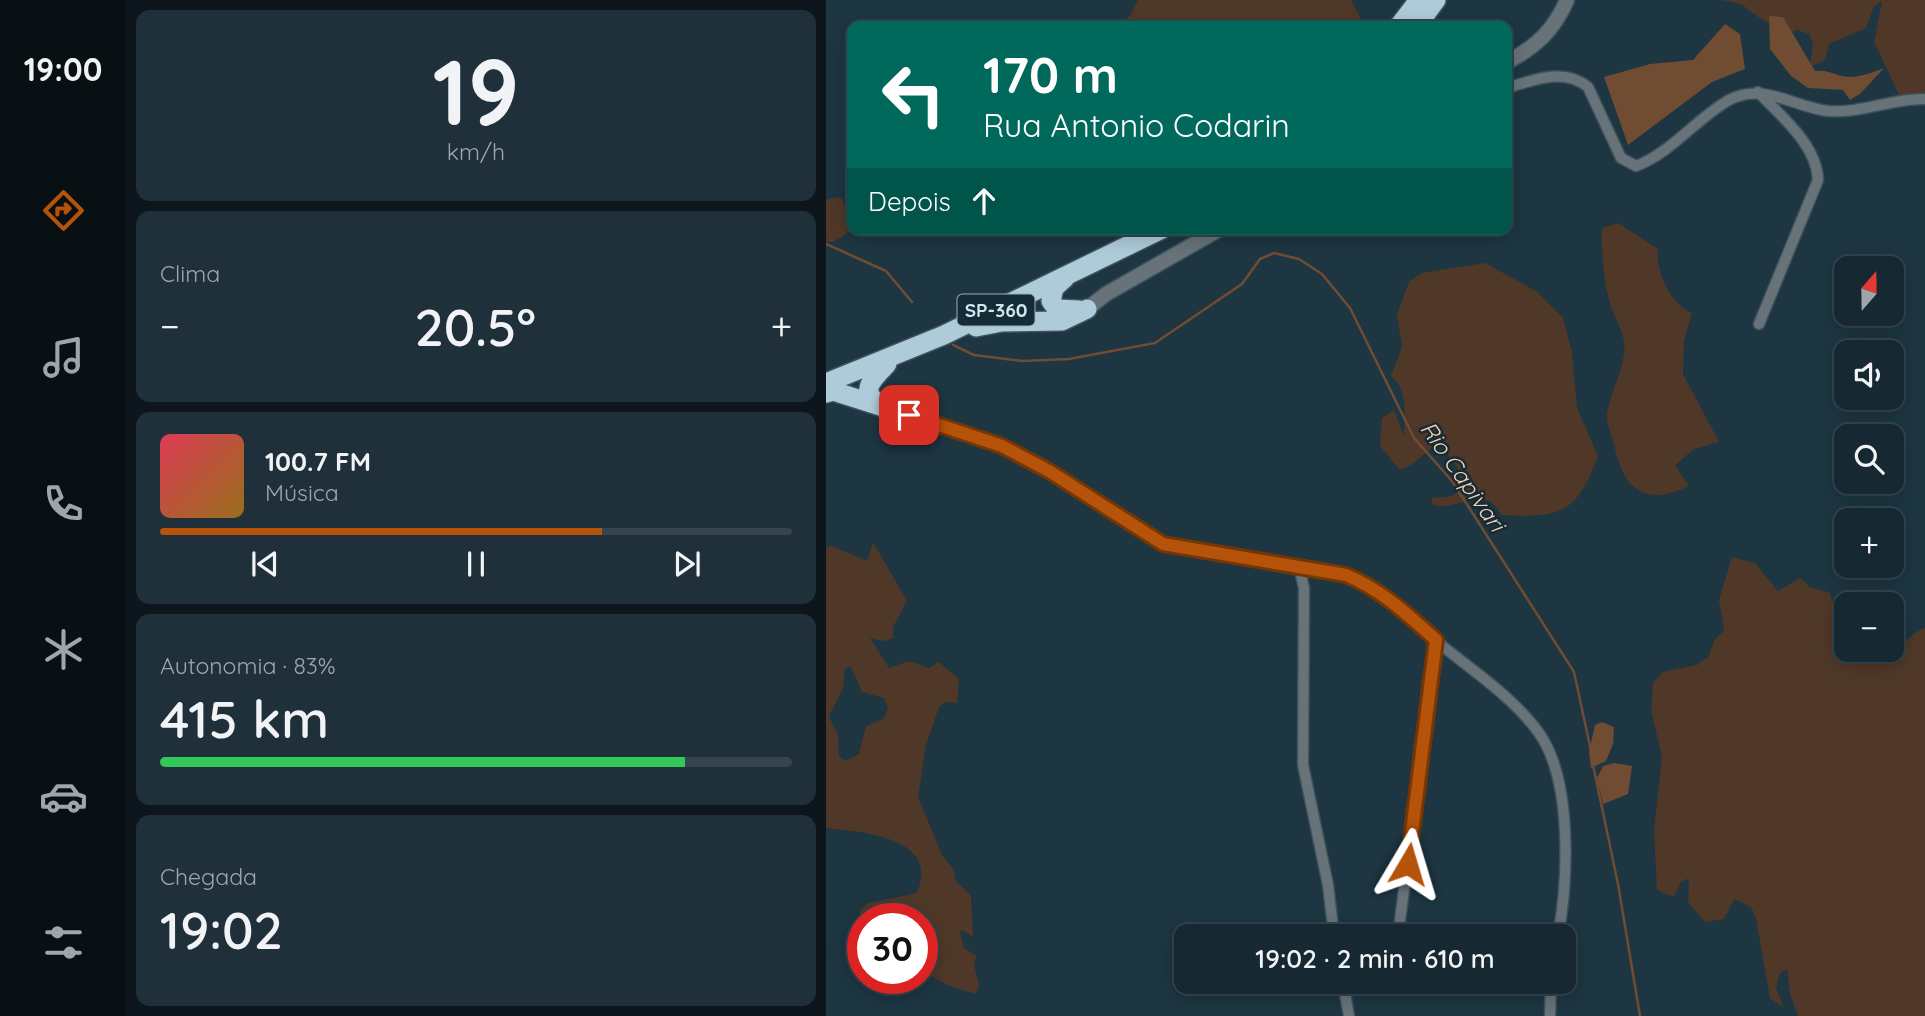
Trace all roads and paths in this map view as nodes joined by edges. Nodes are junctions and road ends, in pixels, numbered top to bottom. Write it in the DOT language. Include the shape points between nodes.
graph roads {
  1 [pos="1419,0"];
  2 [pos="1436,0"];
  3 [pos="1567,0"];
  4 [pos="1403,21"];
  5 [pos="1421,21"];
  6 [pos="1512,59"];
  7 [pos="1512,87"];
  8 [pos="1758,92"];
  9 [pos="1925,99"];
  10 [pos="1120,235"];
  11 [pos="1150,235"];
  12 [pos="1209,235"];
  13 [pos="1066,277"];
  14 [pos="1087,309"];
  15 [pos="1759,324"];
  16 [pos="944,335"];
  17 [pos="893,358"];
  18 [pos="826,371"];
  19 [pos="826,383"];
  20 [pos="826,393"];
  21 [pos="884,408"];
  22 [pos="1299,566"];
  23 [pos="1436,640"];
  24 [pos="1333,924"];
  25 [pos="1400,924"];
  26 [pos="1560,924"];
  27 [pos="1345,994"];
  28 [pos="1551,994"];
  29 [pos="1349,1016"];
  30 [pos="1550,1016"];
  1 -- 4 [label="highway"];
  2 -- 5 [label="highway"];
  3 -- 6 [label="street" via="1542,40"];
  7 -- 8 [label="street" via="1564,75 1579,79 1588,87 1621,158 1636,166 1729,100"];
  8 -- 9 [label="street" via="1831,111"];
  8 -- 15 [label="street" via="1801,140 1818,167 1815,193"];
  10 -- 18 [label="highway, SP-360" via="901,342"];
  11 -- 13 [label="highway, SP-360"];
  12 -- 14 [label="street" via="1105,294"];
  13 -- 14 [label="highway" via="1054,288 1051,301 1068,312"];
  13 -- 16 [label="highway, SP-360"];
  14 -- 16 [label="highway" via="1062,321 1002,322"];
  16 -- 17 [label="highway, SP-360"];
  17 -- 19 [label="highway, SP-360"];
  17 -- 21 [label="highway" via="868,391"];
  20 -- 21 [label="highway" via="834,391"];
  21 -- 22 [label="street" via="1002,446 1163,544"];
  22 -- 23 [label="street" via="1346,575 1366,584"];
  22 -- 24 [label="street" via="1304,588 1303,765"];
  23 -- 25 [label="street"];
  23 -- 26 [label="street" via="1496,689 1539,734 1553,764 1562,806"];
  27 -- 29 [label="street"];
  28 -- 30 [label="street"];
}
